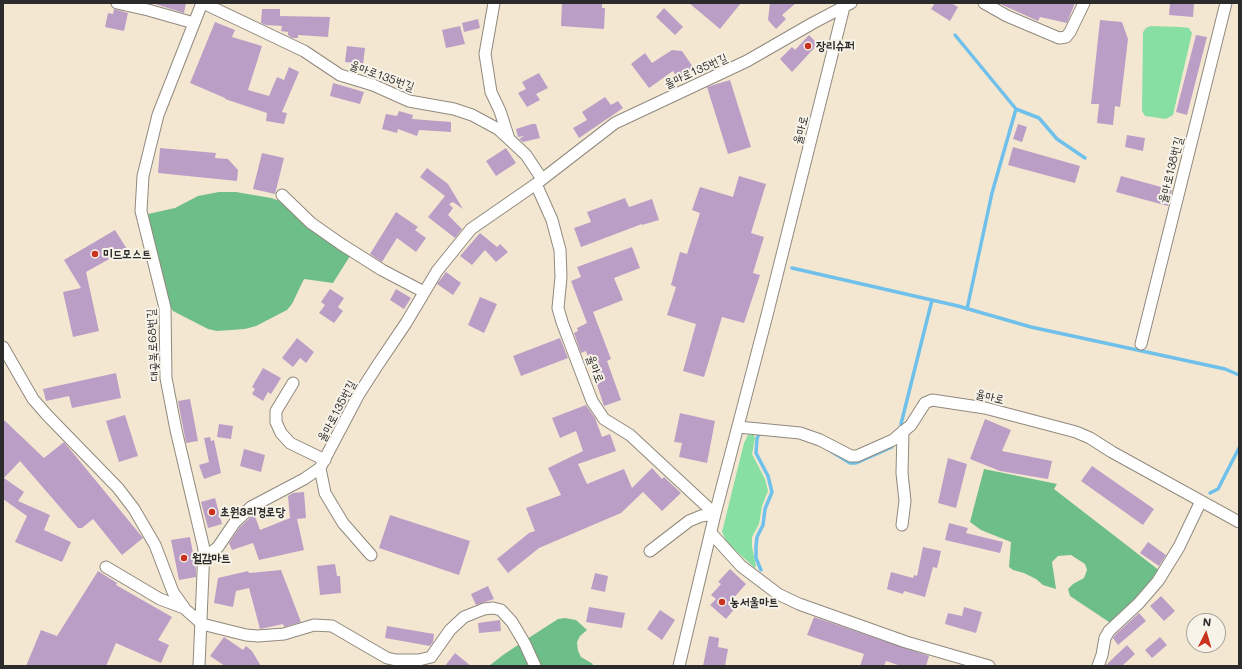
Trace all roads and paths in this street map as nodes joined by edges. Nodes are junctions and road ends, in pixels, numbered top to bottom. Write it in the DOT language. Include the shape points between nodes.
graph roads {
  1 [pos="117,3"];
  2 [pos="202,3"];
  3 [pos="494,3"];
  4 [pos="984,3"];
  5 [pos="1084,3"];
  6 [pos="1226,3"];
  7 [pos="847,4"];
  8 [pos="194,23"];
  9 [pos="509,139"];
  10 [pos="539,181"];
  11 [pos="282,195"];
  12 [pos="424,292"];
  13 [pos="1140,344"];
  14 [pos="3,347"];
  15 [pos="293,383"];
  16 [pos="738,427"];
  17 [pos="903,432"];
  18 [pos="323,464"];
  19 [pos="1201,501"];
  20 [pos="715,514"];
  21 [pos="1239,522"];
  22 [pos="902,526"];
  23 [pos="711,533"];
  24 [pos="650,551"];
  25 [pos="371,555"];
  26 [pos="204,558"];
  27 [pos="106,567"];
  28 [pos="185,609"];
  29 [pos="202,624"];
  30 [pos="199,666"];
  31 [pos="535,666"];
  32 [pos="679,666"];
  33 [pos="989,666"];
  34 [pos="1098,666"];
  1 -- 8 [label="street"];
  2 -- 8 [label="street, 대곶북로68번길"];
  2 -- 9 [label="street, 율마로135번길" via="304,51 340,75 373,85 409,101 472,115 498,129"];
  3 -- 9 [label="street" via="485,54 491,92"];
  4 -- 5 [label="street" via="1007,16 1059,38 1066,37 1070,32"];
  6 -- 13 [label="street, 율마로138번길"];
  7 -- 10 [label="street, 율마로135번길" via="747,61 615,123"];
  7 -- 16 [label="street, 율마로"];
  8 -- 26 [label="street, 대곶북로68번길" via="158,115 143,176 141,211 165,308 166,378 204,548"];
  9 -- 10 [label="street, 율마로135번길" via="526,155"];
  10 -- 12 [label="street, 율마로135번길" via="471,230 441,266"];
  10 -- 20 [label="street, 율마로" via="560,250 562,277 558,308 592,401 604,419 630,435"];
  11 -- 12 [label="street" via="311,223 382,270"];
  12 -- 18 [label="street, 율마로135번길" via="360,394"];
  14 -- 28 [label="street" via="33,399 118,488 134,509 155,545 173,592"];
  15 -- 18 [label="street, 율마로135번길" via="276,411 276,422 290,443"];
  16 -- 17 [label="street, 율마로" via="800,433 852,456 893,440"];
  16 -- 20 [label="street, 율마로"];
  17 -- 19 [label="street, 율마로" via="911,425 925,403 932,400 985,408 1090,438"];
  17 -- 22 [label="street" via="902,473 905,501"];
  18 -- 25 [label="street" via="325,493 344,523"];
  18 -- 26 [label="street, 율마로135번길" via="304,479 252,507 235,522 218,547"];
  19 -- 21 [label="street, 율마로"];
  19 -- 34 [label="street" via="1179,547 1158,581 1109,631"];
  20 -- 23 [label="street, 율마로"];
  20 -- 24 [label="street" via="690,521"];
  23 -- 32 [label="street, 율마로"];
  23 -- 33 [label="street" via="741,566 778,594 906,642"];
  26 -- 29 [label="street, 대곶북로68번길"];
  27 -- 28 [label="street" via="160,599"];
  28 -- 29 [label="street"];
  29 -- 30 [label="street, 대곶북로68번길"];
  29 -- 31 [label="street" via="258,636 284,634 314,625 332,626 387,658 419,660 431,657 450,630 464,617 492,608 501,610 512,622"];
}
